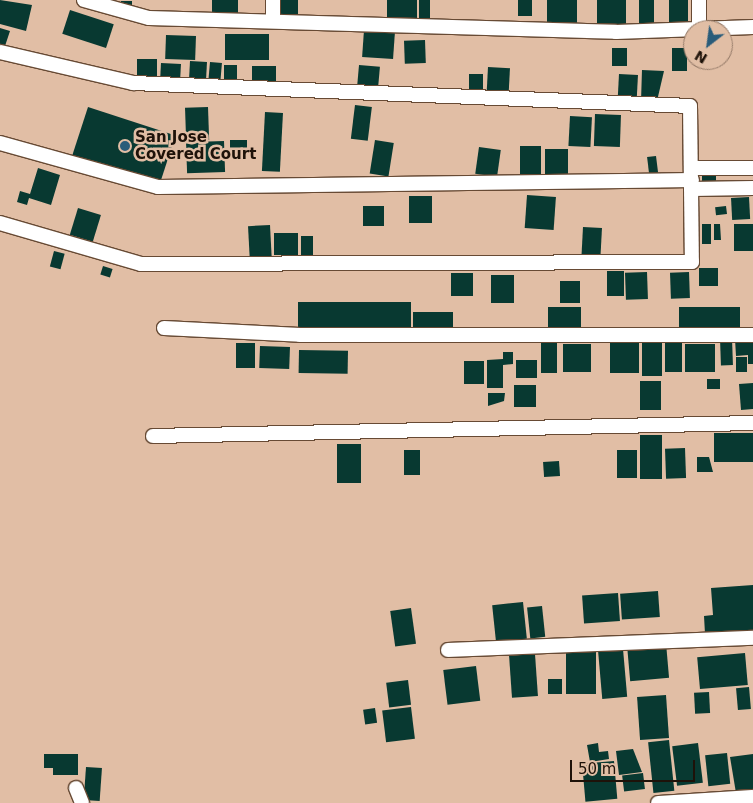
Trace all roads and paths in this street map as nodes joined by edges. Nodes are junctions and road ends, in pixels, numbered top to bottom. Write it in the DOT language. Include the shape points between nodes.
graph roads {
  1 [pos="84,0"];
  2 [pos="273,0"];
  3 [pos="699,0"];
  4 [pos="273,20"];
  5 [pos="699,20"];
  6 [pos="753,27"];
  7 [pos="733,28"];
  8 [pos="683,30"];
  9 [pos="0,52"];
  10 [pos="0,143"];
  11 [pos="753,168"];
  12 [pos="692,179"];
  13 [pos="753,188"];
  14 [pos="0,223"];
  15 [pos="164,328"];
  16 [pos="753,335"];
  17 [pos="753,423"];
  18 [pos="153,436"];
  19 [pos="753,638"];
  20 [pos="448,650"];
  21 [pos="76,788"];
  22 [pos="753,796"];
  23 [pos="82,803"];
  24 [pos="658,803"];
  1 -- 4 [label="street" via="149,18"];
  2 -- 4 [label="street"];
  3 -- 5 [label="street"];
  4 -- 8 [label="street" via="616,32"];
  6 -- 7 [label="street"];
  9 -- 12 [label="street" via="133,83 690,106"];
  10 -- 12 [label="street" via="167,188"];
  11 -- 12 [label="street"];
  12 -- 13 [label="street"];
  12 -- 14 [label="street" via="692,262 141,264"];
  15 -- 16 [label="street" via="300,335"];
  17 -- 18 [label="street"];
  19 -- 20 [label="street"];
  21 -- 23 [label="street"];
  22 -- 24 [label="street"];
}
